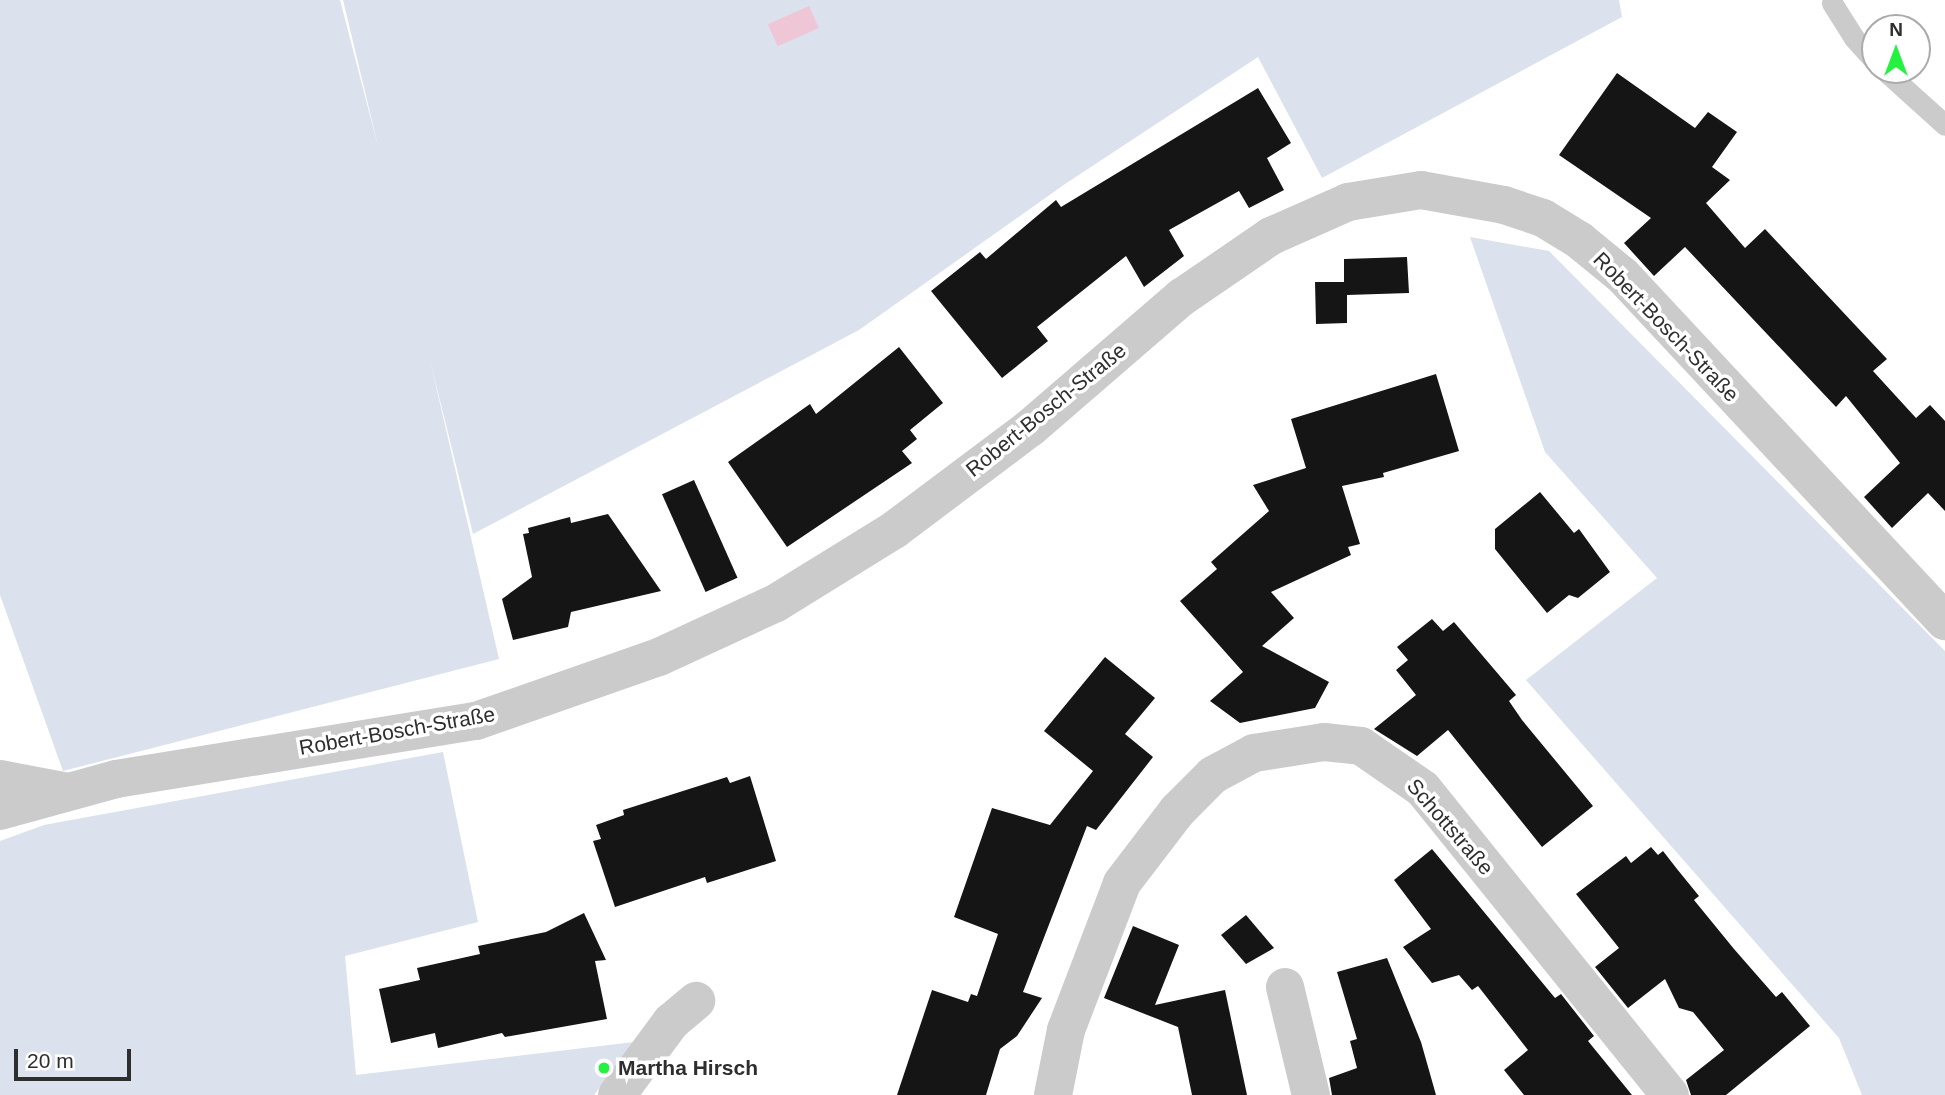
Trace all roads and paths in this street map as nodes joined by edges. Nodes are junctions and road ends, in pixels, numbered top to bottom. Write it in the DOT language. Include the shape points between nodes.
graph roads {
  1 [pos="1832,3"];
  2 [pos="1861,46"];
  3 [pos="1900,84"];
  4 [pos="1945,125"];
  5 [pos="1945,621"];
  6 [pos="0,779"];
  7 [pos="64,791"];
  8 [pos="0,811"];
  9 [pos="1284,987"];
  10 [pos="696,1001"];
  11 [pos="617,1095"];
  12 [pos="1053,1095"];
  13 [pos="1311,1095"];
  14 [pos="1670,1095"];
  1 -- 2 [label="lane"];
  3 -- 4 [label="lane"];
  5 -- 7 [label="street, Robert-Bosch-Straße" via="1623,276 1543,218 1504,205 1421,190 1348,202 1271,236 1182,297 1030,428 894,530 776,603 659,657 476,721"];
  6 -- 7 [label="street"];
  7 -- 8 [label="street, Robert-Bosch-Straße"];
  9 -- 13 [label="street"];
  10 -- 11 [label="street" via="671,1022"];
  12 -- 14 [label="street, Schottstraße" via="1066,1030 1122,883 1177,811 1213,775 1254,753 1324,742 1361,746 1423,789"];
}
